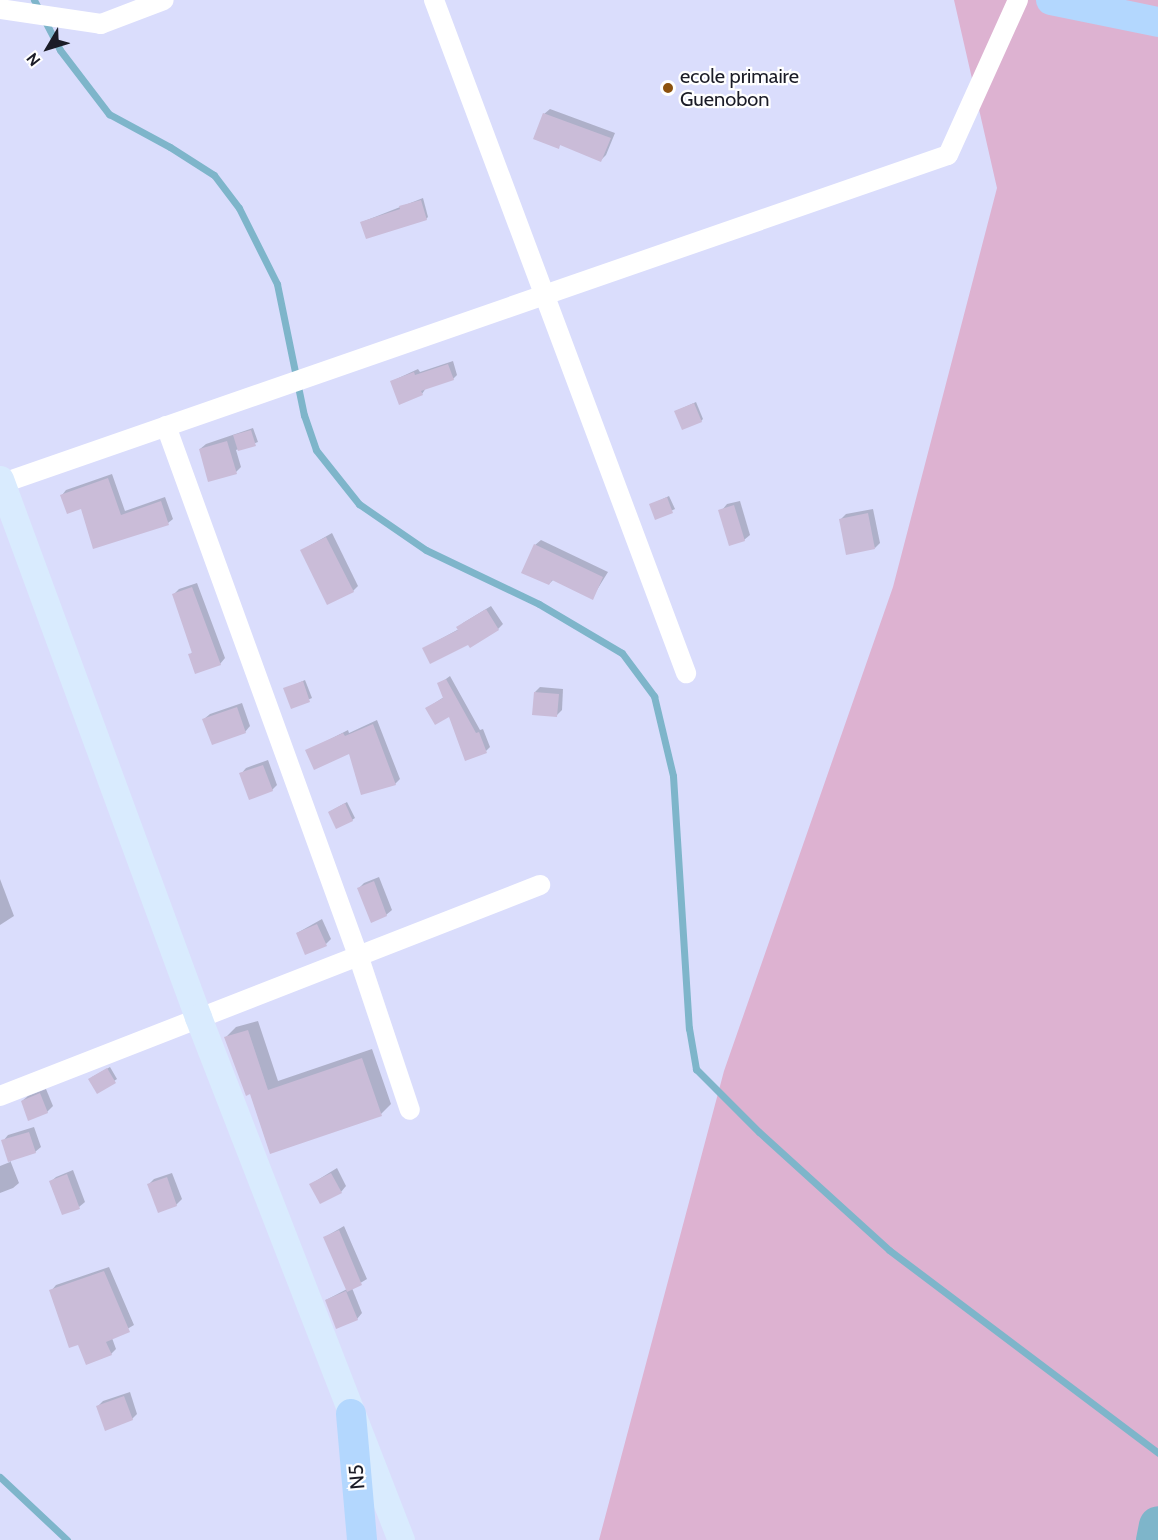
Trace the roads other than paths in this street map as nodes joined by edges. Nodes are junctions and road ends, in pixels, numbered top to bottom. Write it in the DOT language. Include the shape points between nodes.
graph roads {
  1 [pos="164,0"];
  2 [pos="434,0"];
  3 [pos="1018,0"];
  4 [pos="1051,0"];
  5 [pos="0,9"];
  6 [pos="1158,22"];
  7 [pos="546,295"];
  8 [pos="166,426"];
  9 [pos="1,482"];
  10 [pos="686,673"];
  11 [pos="540,885"];
  12 [pos="359,958"];
  13 [pos="198,1017"];
  14 [pos="0,1096"];
  15 [pos="410,1110"];
  16 [pos="351,1414"];
  17 [pos="363,1540"];
  18 [pos="401,1540"];
  1 -- 5 [label="street" via="102,24"];
  2 -- 7 [label="street"];
  3 -- 7 [label="street" via="948,155"];
  4 -- 6 [label="main road"];
  7 -- 8 [label="street"];
  7 -- 10 [label="street"];
  8 -- 9 [label="street"];
  8 -- 12 [label="street"];
  9 -- 13 [label="main road"];
  11 -- 12 [label="street"];
  12 -- 13 [label="street"];
  12 -- 15 [label="street"];
  13 -- 14 [label="street"];
  13 -- 16 [label="main road"];
  16 -- 17 [label="main road, N5"];
  16 -- 18 [label="main road"];
}
